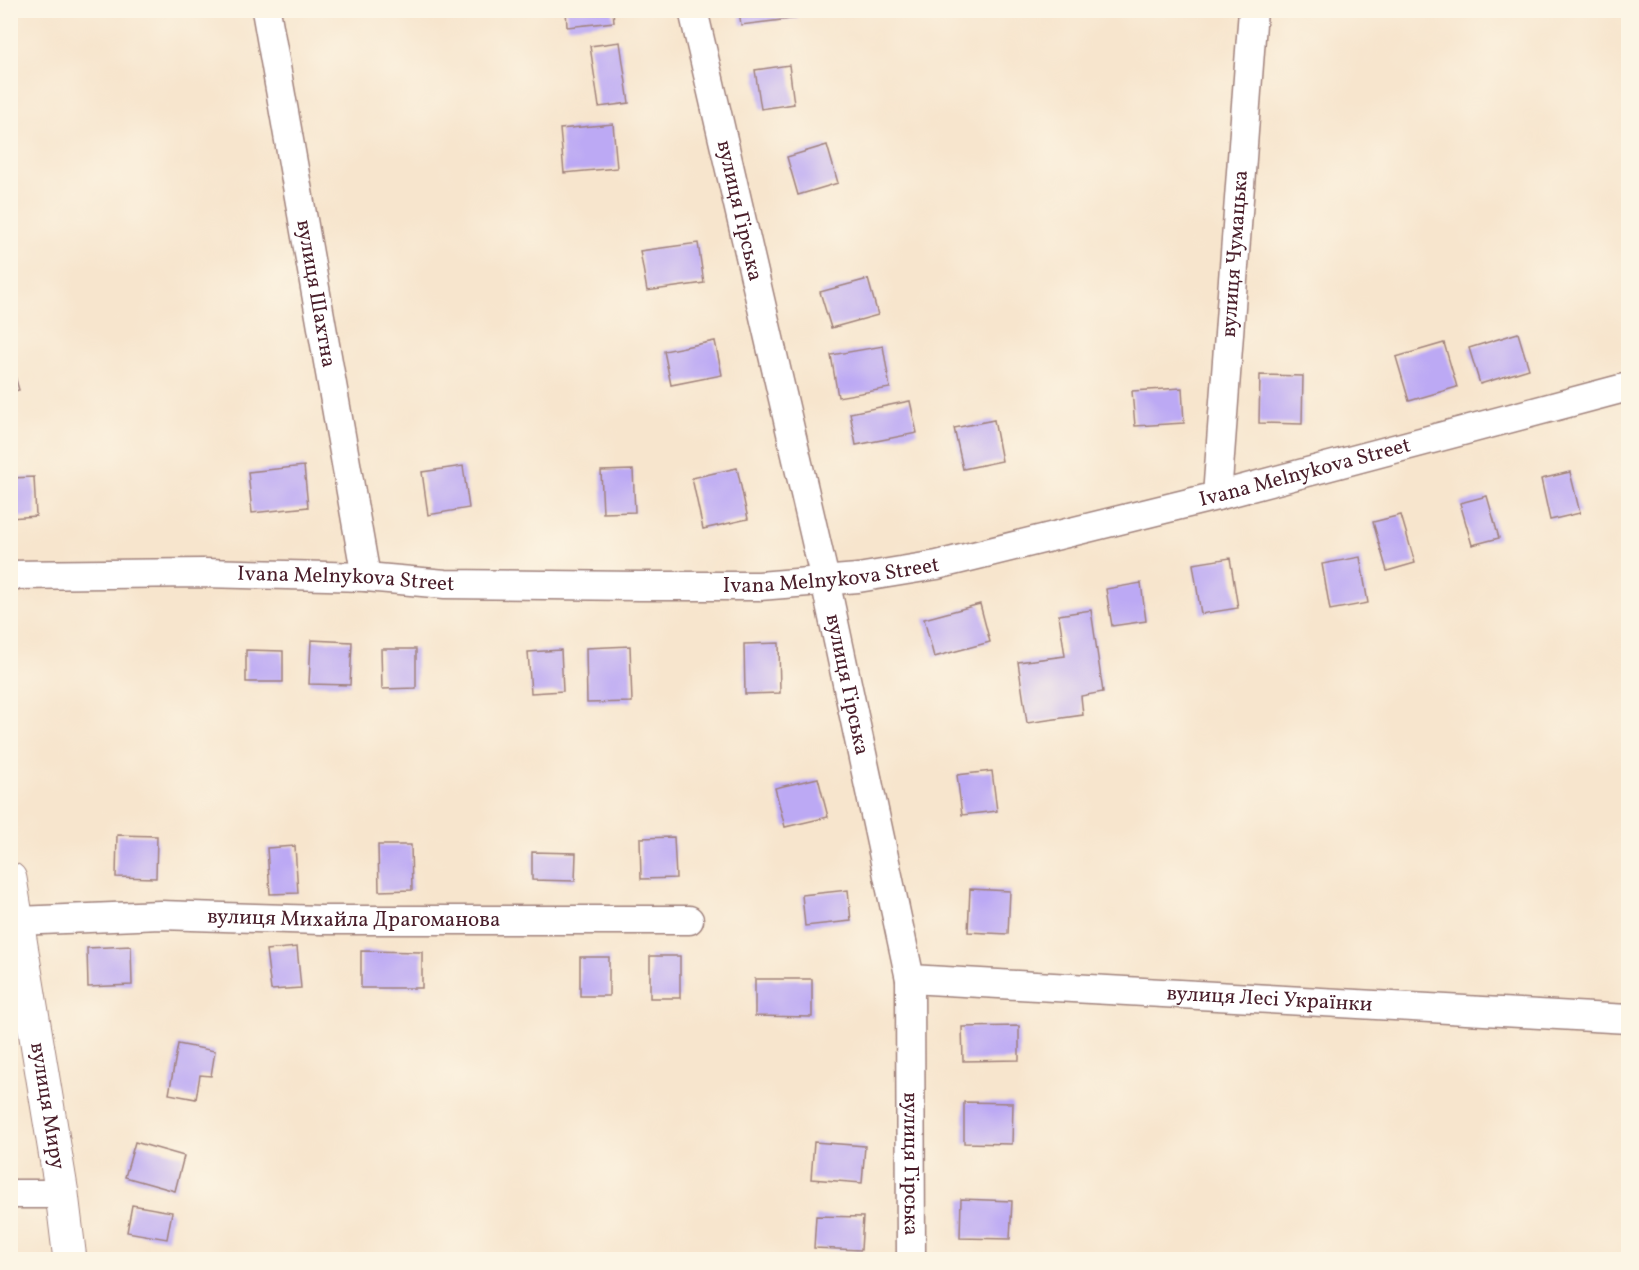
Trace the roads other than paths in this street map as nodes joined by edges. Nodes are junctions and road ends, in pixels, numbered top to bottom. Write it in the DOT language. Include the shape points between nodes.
graph roads {
  1 [pos="267,10"];
  2 [pos="693,10"];
  3 [pos="1253,10"];
  4 [pos="1629,387"];
  5 [pos="1217,496"];
  6 [pos="10,575"];
  7 [pos="366,577"];
  8 [pos="825,580"];
  9 [pos="11,885"];
  10 [pos="689,920"];
  11 [pos="18,921"];
  12 [pos="910,978"];
  13 [pos="1629,1018"];
  14 [pos="10,1194"];
  15 [pos="62,1194"];
  16 [pos="70,1260"];
  17 [pos="910,1260"];
  1 -- 7 [label="street, вулиця Шахтна"];
  2 -- 8 [label="street, вулиця Гірська"];
  3 -- 5 [label="street, вулиця Чумацька"];
  4 -- 5 [label="street, Ivana Melnykova Street"];
  5 -- 8 [label="street, Ivana Melnykova Street" via="936,565"];
  6 -- 7 [label="street, Ivana Melnykova Street" via="204,573"];
  7 -- 8 [label="street, Ivana Melnykova Street" via="445,584 639,586 759,586"];
  8 -- 12 [label="street, вулиця Гірська"];
  9 -- 11 [label="street, вулиця Миру"];
  10 -- 11 [label="street, вулиця Михайла Драгоманова" via="321,920 160,915"];
  11 -- 15 [label="street, вулиця Миру"];
  12 -- 13 [label="street, вулиця Лесі Українки"];
  12 -- 17 [label="street, вулиця Гірська"];
  14 -- 15 [label="street"];
  15 -- 16 [label="street, вулиця Миру"];
}
